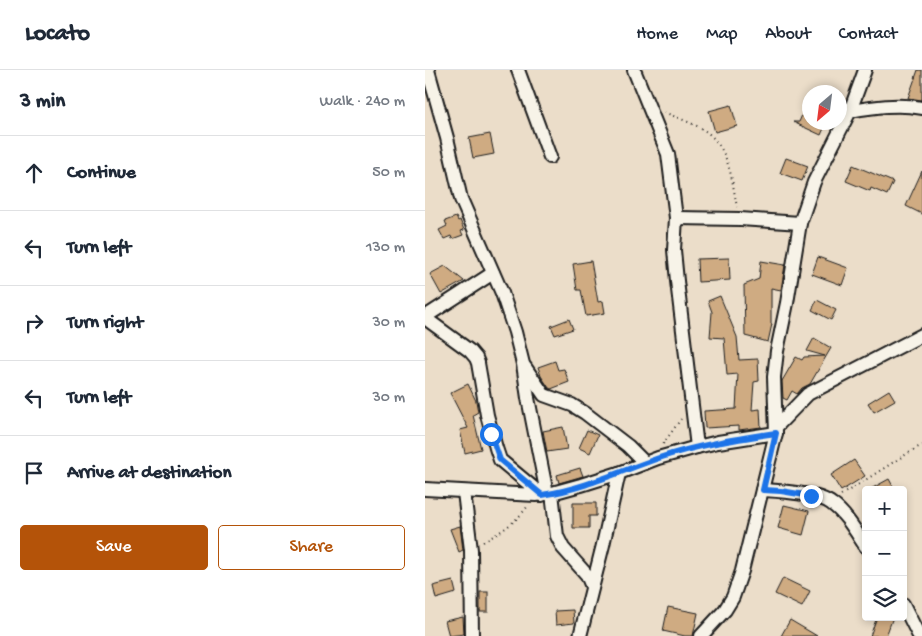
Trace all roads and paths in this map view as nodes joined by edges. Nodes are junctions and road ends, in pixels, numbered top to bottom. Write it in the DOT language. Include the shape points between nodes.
graph roads {
  1 [pos="428,70"];
  2 [pos="518,70"];
  3 [pos="634,70"];
  4 [pos="865,70"];
  5 [pos="648,106"];
  6 [pos="922,108"];
  7 [pos="850,110"];
  8 [pos="550,157"];
  9 [pos="676,218"];
  10 [pos="740,219"];
  11 [pos="800,223"];
  12 [pos="493,272"];
  13 [pos="425,317"];
  14 [pos="921,337"];
  15 [pos="523,364"];
  16 [pos="692,400"];
  17 [pos="776,430"];
  18 [pos="922,446"];
  19 [pos="697,447"];
  20 [pos="658,458"];
  21 [pos="645,463"];
  22 [pos="619,473"];
  23 [pos="425,489"];
  24 [pos="763,490"];
  25 [pos="464,492"];
  26 [pos="544,494"];
  27 [pos="830,502"];
  28 [pos="862,541"];
  29 [pos="471,550"];
  30 [pos="592,587"];
  31 [pos="907,612"];
  32 [pos="472,636"];
  33 [pos="580,636"];
  34 [pos="701,636"];
  35 [pos="919,636"];
  1 -- 12 [label="street" via="461,199"];
  2 -- 8 [label="street"];
  3 -- 5 [label="street"];
  4 -- 7 [label="street"];
  5 -- 9 [label="street" via="668,154"];
  5 -- 10 [label="path" via="698,126 719,144 731,171"];
  6 -- 7 [label="street"];
  7 -- 11 [label="street" via="814,182"];
  9 -- 10 [label="street"];
  9 -- 16 [label="street" via="674,250"];
  10 -- 11 [label="street"];
  11 -- 17 [label="street" via="777,351 774,377"];
  12 -- 13 [label="street"];
  12 -- 15 [label="street"];
  13 -- 26 [label="street" via="476,358 491,434 500,460"];
  14 -- 17 [label="street" via="808,394"];
  15 -- 21 [label="street" via="544,395 585,413"];
  15 -- 26 [label="street"];
  16 -- 19 [label="street"];
  16 -- 20 [label="path" via="661,447"];
  17 -- 19 [label="street"];
  17 -- 24 [label="street"];
  18 -- 27 [label="path"];
  19 -- 20 [label="street"];
  20 -- 21 [label="street"];
  21 -- 22 [label="street"];
  22 -- 26 [label="street"];
  22 -- 30 [label="street"];
  23 -- 25 [label="street"];
  24 -- 27 [label="street"];
  24 -- 34 [label="street" via="733,597"];
  25 -- 26 [label="street"];
  25 -- 29 [label="street"];
  26 -- 29 [label="path" via="508,527"];
  26 -- 30 [label="street" via="563,548 587,575"];
  27 -- 28 [label="street"];
  29 -- 32 [label="street"];
  30 -- 33 [label="street"];
  31 -- 35 [label="street"];
}
